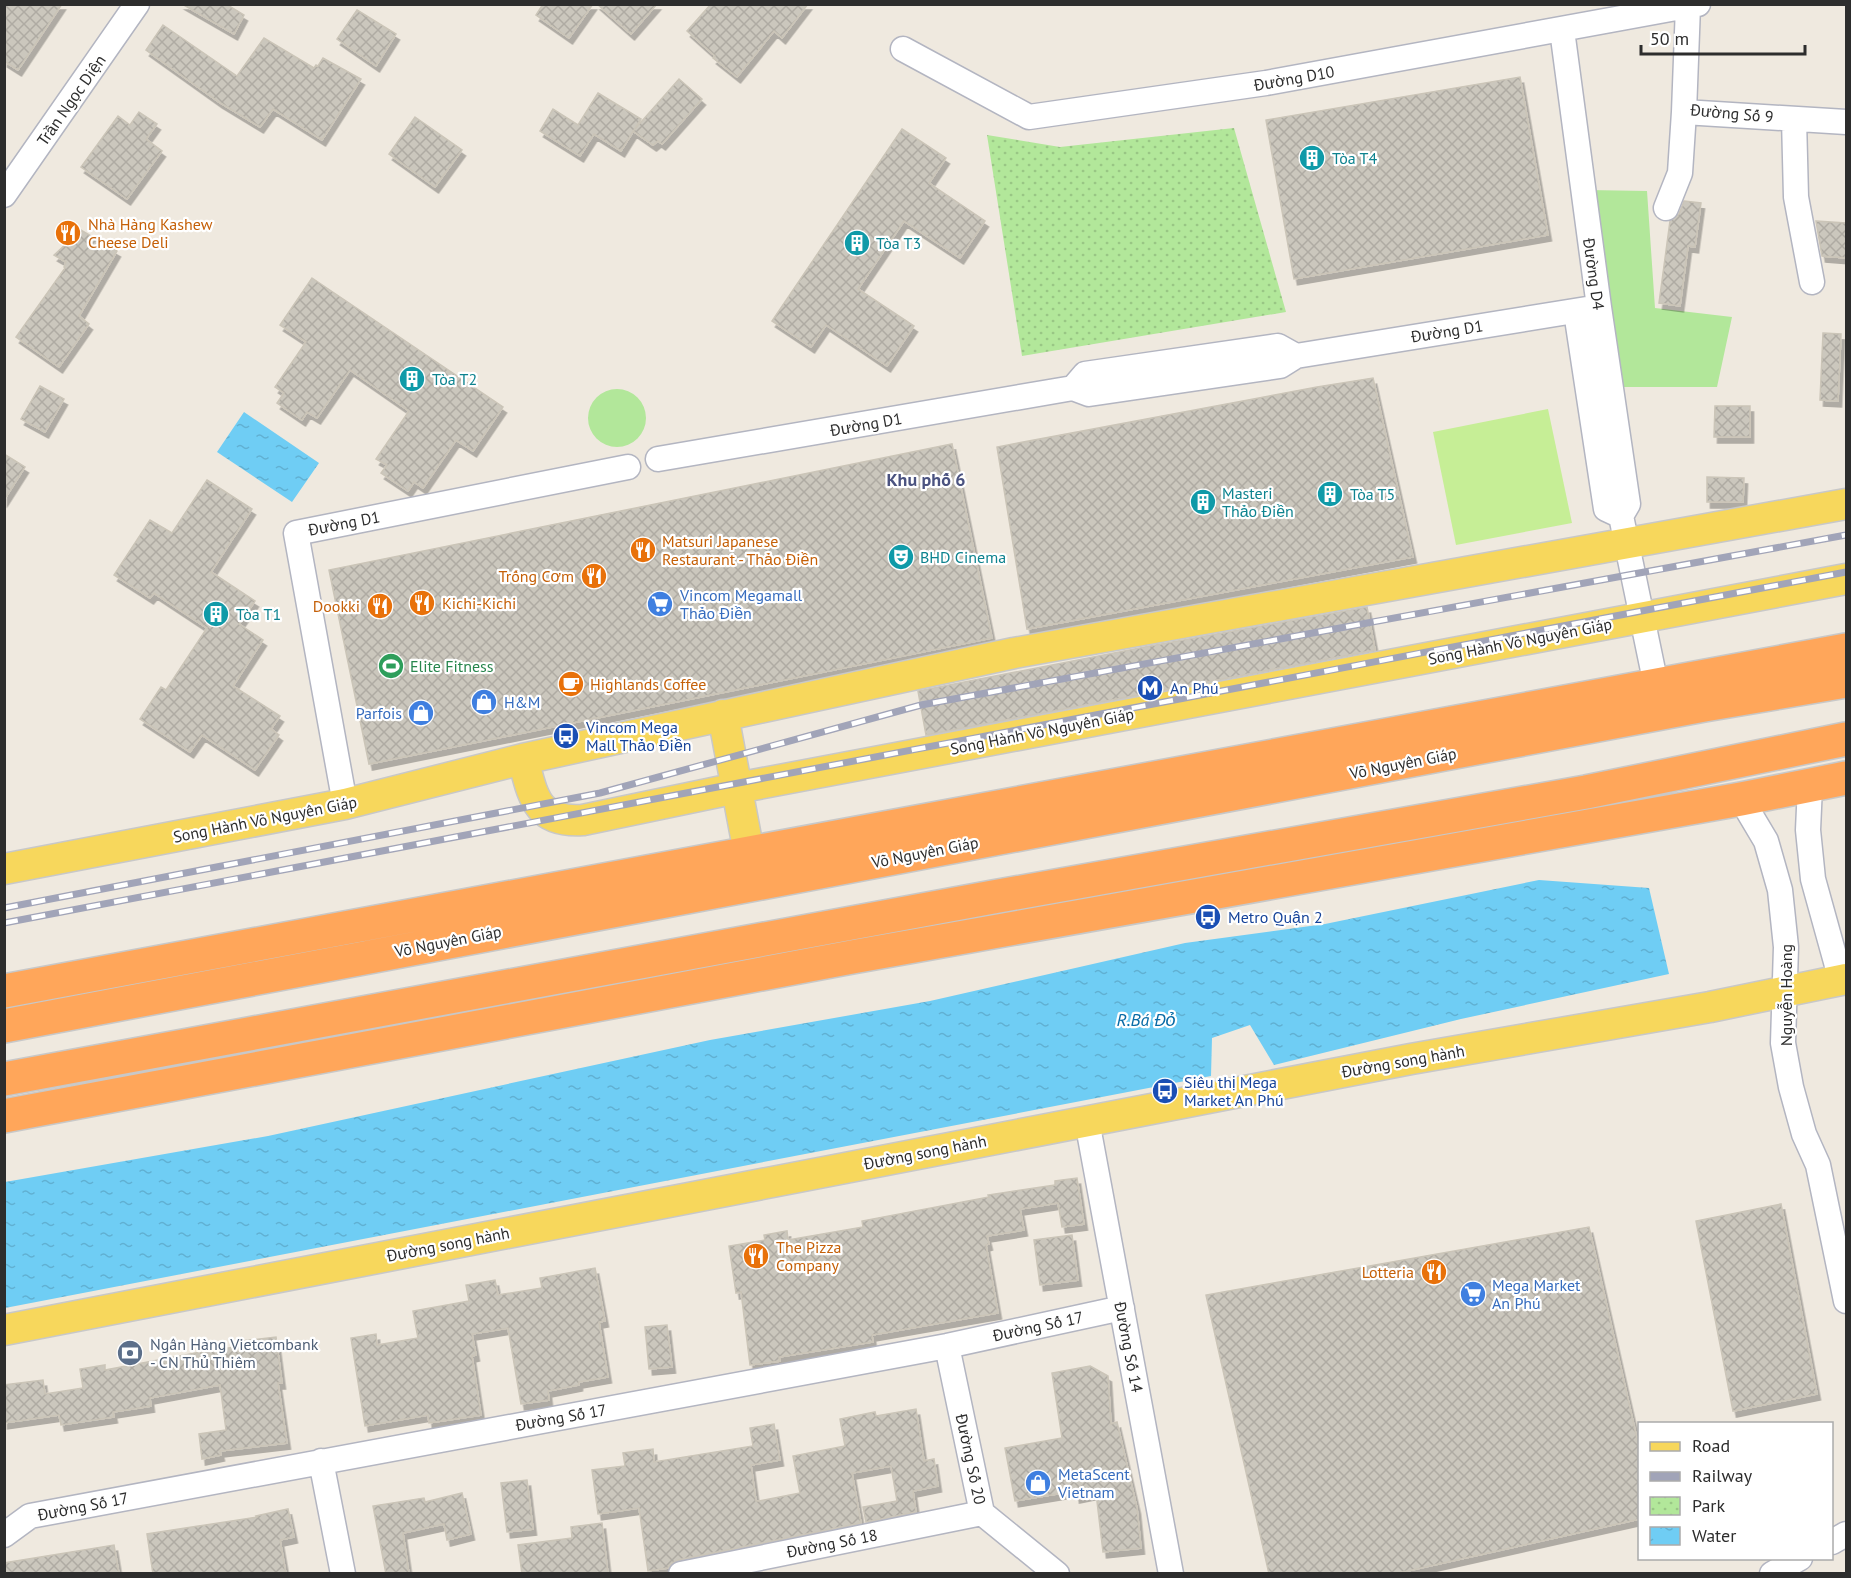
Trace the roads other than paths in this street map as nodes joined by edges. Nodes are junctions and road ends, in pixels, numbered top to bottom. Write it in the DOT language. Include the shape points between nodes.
graph roads {
  1 [pos="137,4"];
  2 [pos="1693,5"];
  3 [pos="1562,30"];
  4 [pos="903,50"];
  5 [pos="1684,112"];
  6 [pos="1794,119"];
  7 [pos="1846,122"];
  8 [pos="4,195"];
  9 [pos="1666,208"];
  10 [pos="1812,282"];
  11 [pos="1587,310"];
  12 [pos="658,459"];
  13 [pos="628,467"];
  14 [pos="1846,504"];
  15 [pos="1623,530"];
  16 [pos="1846,579"];
  17 [pos="1642,618"];
  18 [pos="1846,650"];
  19 [pos="1846,681"];
  20 [pos="1656,685"];
  21 [pos="723,715"];
  22 [pos="1846,739"];
  23 [pos="523,759"];
  24 [pos="1846,778"];
  25 [pos="1810,786"];
  26 [pos="737,788"];
  27 [pos="1741,799"];
  28 [pos="345,804"];
  29 [pos="749,853"];
  30 [pos="4,869"];
  31 [pos="1844,980"];
  32 [pos="4,991"];
  33 [pos="1785,992"];
  34 [pos="4,1026"];
  35 [pos="4,1079"];
  36 [pos="4,1116"];
  37 [pos="1087,1121"];
  38 [pos="1846,1301"];
  39 [pos="1122,1308"];
  40 [pos="4,1330"];
  41 [pos="947,1346"];
  42 [pos="321,1461"];
  43 [pos="982,1513"];
  44 [pos="4,1535"];
  45 [pos="1796,1560"];
  46 [pos="343,1574"];
  47 [pos="681,1574"];
  48 [pos="1057,1574"];
  49 [pos="1171,1574"];
  50 [pos="1772,1574"];
  1 -- 8 [label="street, Trần Ngọc Diện"];
  2 -- 3 [label="street, Đường D10"];
  2 -- 5 [label="street, Đường Số 9"];
  3 -- 4 [label="street, Đường D10" via="1266,83 1029,117"];
  3 -- 11 [label="street, Đường D4"];
  5 -- 6 [label="street, Đường Số 9"];
  5 -- 9 [label="street" via="1680,173"];
  6 -- 7 [label="street, Đường Số 9"];
  6 -- 10 [label="street" via="1796,197"];
  11 -- 12 [label="street, Đường D1" via="1296,356 1278,346 1085,374 1073,388"];
  11 -- 15 [label="street, Đường D4" via="1608,448 1606,509"];
  13 -- 28 [label="street, Đường D1" via="296,533"];
  14 -- 15 [label="main road, Song Hành Võ Nguyên Giáp"];
  15 -- 17 [label="street, Đường D4"];
  15 -- 21 [label="main road, Song Hành Võ Nguyên Giáp"];
  16 -- 17 [label="main road, Song Hành Võ Nguyên Giáp"];
  17 -- 20 [label="street, Đường D4"];
  17 -- 26 [label="main road, Song Hành Võ Nguyên Giáp"];
  18 -- 20 [label="highway, Võ Nguyên Giáp"];
  19 -- 34 [label="highway, Võ Nguyên Giáp"];
  20 -- 29 [label="highway, Võ Nguyên Giáp"];
  21 -- 23 [label="main road, Song Hành Võ Nguyên Giáp"];
  21 -- 26 [label="main road"];
  22 -- 35 [label="highway" via="1586,792"];
  23 -- 26 [label="main road, Song Hành Võ Nguyên Giáp" via="537,805 557,818 571,821"];
  23 -- 28 [label="main road, Song Hành Võ Nguyên Giáp"];
  24 -- 25 [label="highway"];
  25 -- 27 [label="highway"];
  25 -- 31 [label="street" via="1814,879"];
  26 -- 29 [label="main road"];
  27 -- 33 [label="street, Nguyễn Hoàng" via="1766,841 1780,890 1786,931"];
  27 -- 36 [label="highway" via="840,959"];
  28 -- 30 [label="main road, Song Hành Võ Nguyên Giáp"];
  29 -- 32 [label="highway, Võ Nguyên Giáp"];
  31 -- 33 [label="main road, Đường song hành"];
  33 -- 37 [label="main road, Đường song hành"];
  33 -- 38 [label="street, Nguyễn Hoàng" via="1783,1043 1791,1087 1804,1134 1818,1165"];
  37 -- 39 [label="street, Đường Số 14"];
  37 -- 40 [label="main road, Đường song hành"];
  39 -- 41 [label="street, Đường Số 17"];
  39 -- 49 [label="street, Đường Số 14"];
  41 -- 42 [label="street, Đường Số 17"];
  41 -- 43 [label="street, Đường Số 20"];
  42 -- 44 [label="street, Đường Số 17" via="30,1516"];
  42 -- 46 [label="street"];
  43 -- 47 [label="street, Đường Số 18"];
  43 -- 48 [label="street, Đường Số 20"];
  45 -- 50 [label="street"];
}
